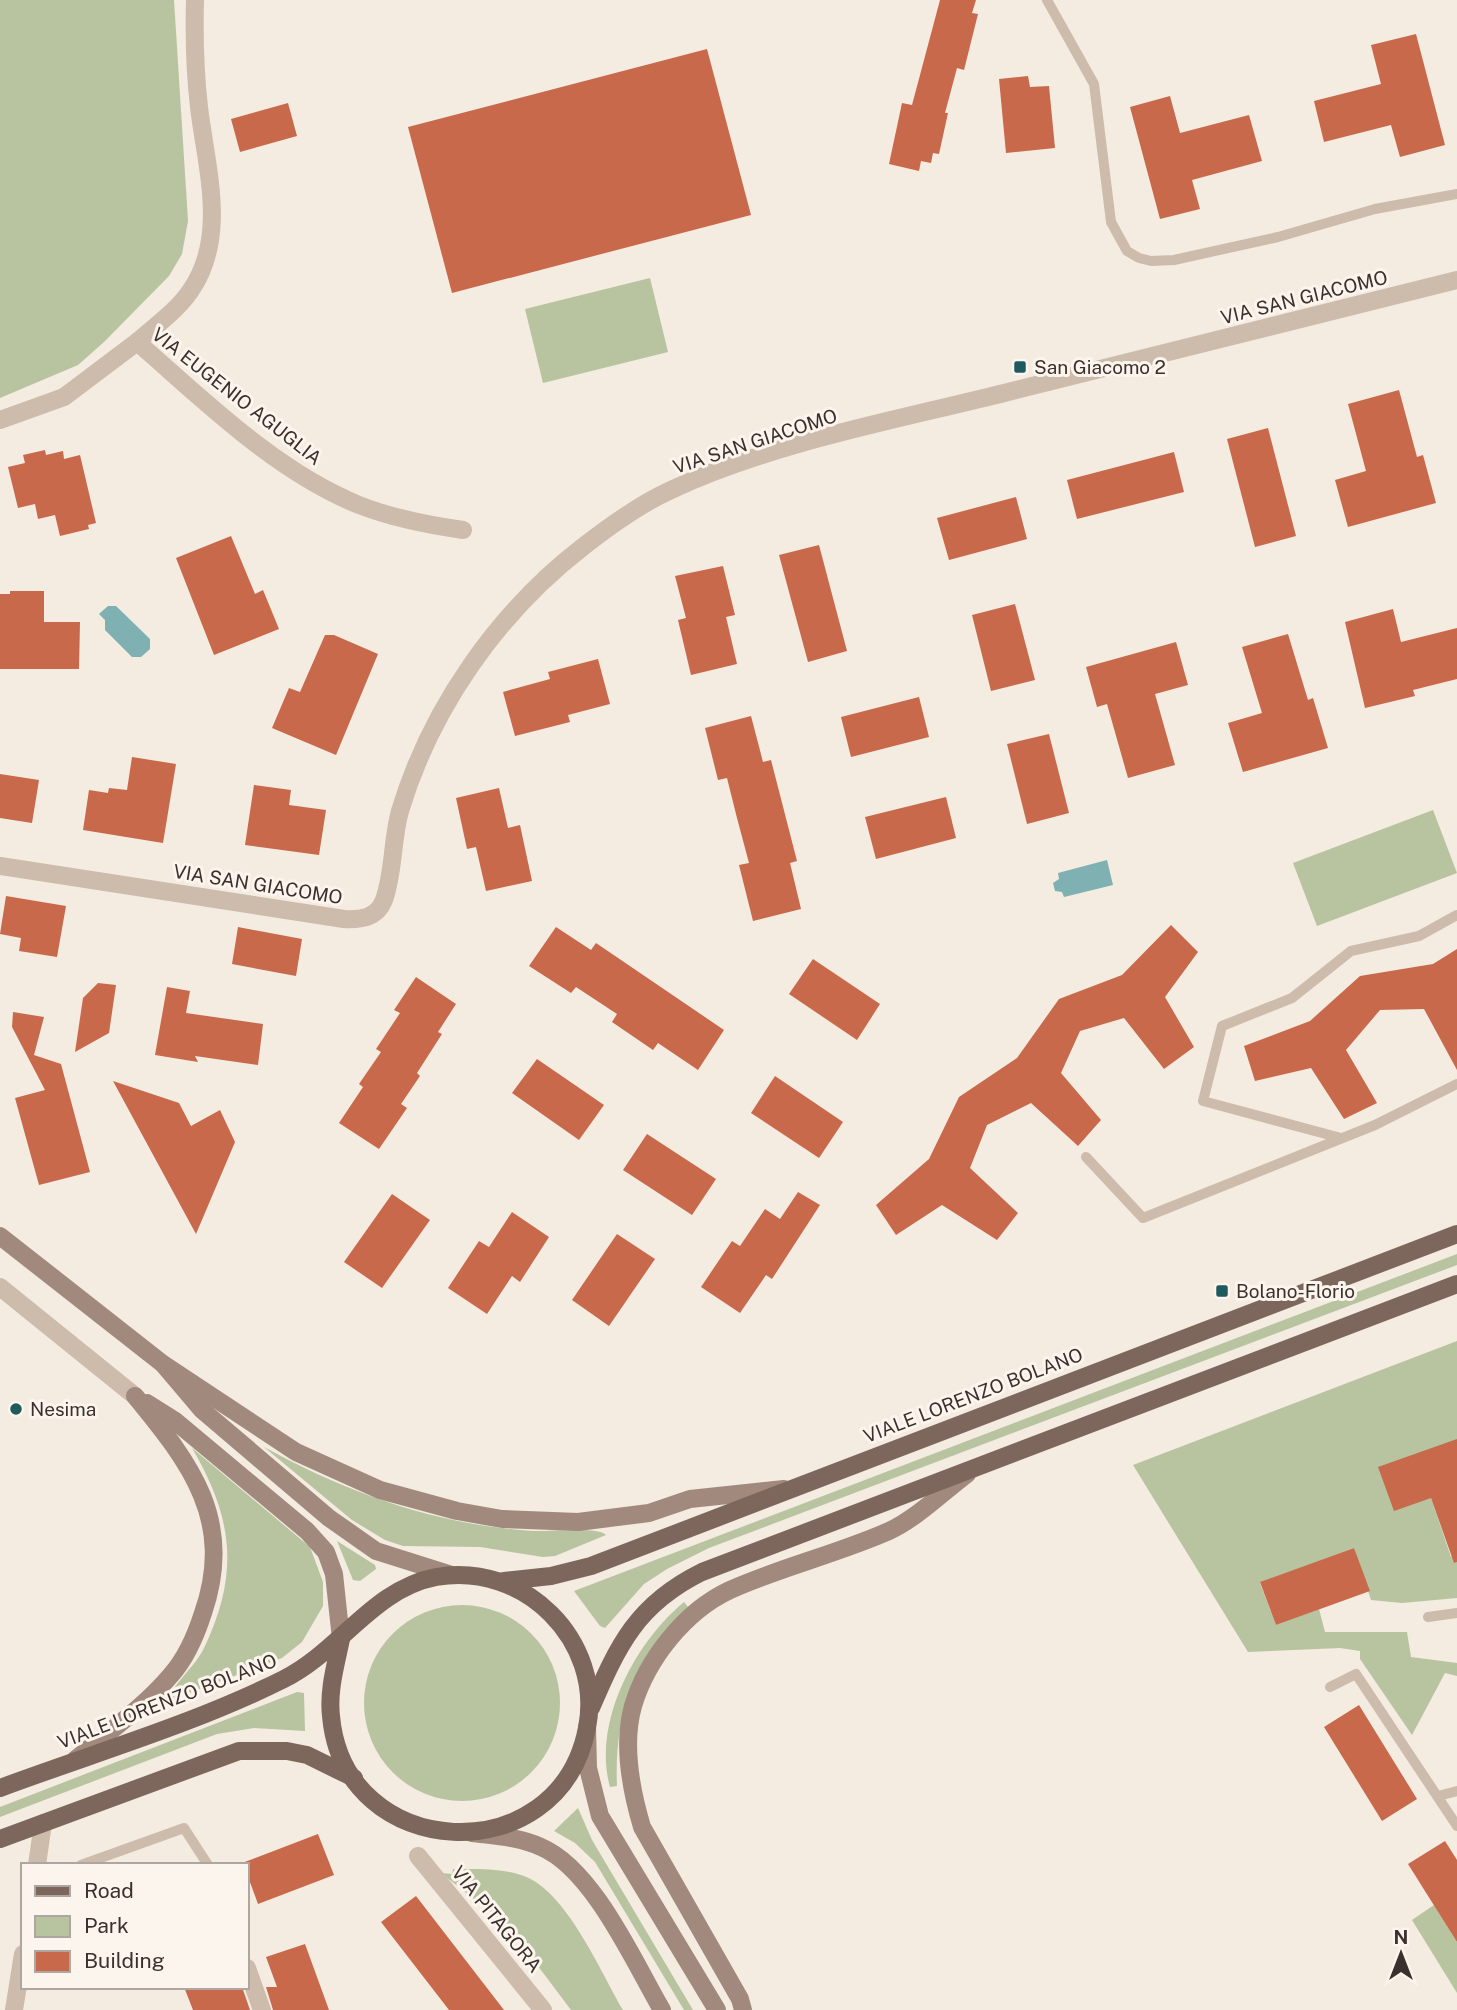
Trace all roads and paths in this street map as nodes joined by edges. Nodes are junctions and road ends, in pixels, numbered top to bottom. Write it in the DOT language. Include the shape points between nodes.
graph roads {
  1 [pos="195,0"];
  2 [pos="1048,0"];
  3 [pos="1457,194"];
  4 [pos="1457,280"];
  5 [pos="136,342"];
  6 [pos="0,420"];
  7 [pos="463,530"];
  8 [pos="0,866"];
  9 [pos="1457,915"];
  10 [pos="1457,1084"];
  11 [pos="1341,1138"];
  12 [pos="1086,1157"];
  13 [pos="1457,1234"];
  14 [pos="0,1236"];
  15 [pos="1457,1284"];
  16 [pos="0,1287"];
  17 [pos="163,1364"];
  18 [pos="135,1396"];
  19 [pos="975,1468"];
  20 [pos="788,1489"];
  21 [pos="452,1575"];
  22 [pos="500,1581"];
  23 [pos="1457,1613"];
  24 [pos="1428,1617"];
  25 [pos="341,1639"];
  26 [pos="1330,1687"];
  27 [pos="588,1719"];
  28 [pos="75,1760"];
  29 [pos="354,1778"];
  30 [pos="0,1788"];
  31 [pos="1457,1791"];
  32 [pos="1438,1796"];
  33 [pos="43,1823"];
  34 [pos="1457,1826"];
  35 [pos="469,1833"];
  36 [pos="0,1839"];
  37 [pos="418,1856"];
  38 [pos="37,1863"];
  39 [pos="87,1863"];
  40 [pos="207,1863"];
  41 [pos="21,1966"];
  42 [pos="248,1971"];
  43 [pos="14,2010"];
  44 [pos="262,2010"];
  45 [pos="543,2010"];
  46 [pos="662,2010"];
  47 [pos="718,2010"];
  48 [pos="743,2010"];
  1 -- 5 [label="street" via="197,81 212,229 204,264 191,290"];
  2 -- 3 [label="lane" via="1094,84 1111,222 1127,251 1139,258 1174,260 1375,209"];
  4 -- 8 [label="street, VIA SAN GIACOMO" via="791,447 671,490 622,518 548,575 516,608 464,676 415,763 399,816 384,901 375,914 360,920 344,919"];
  5 -- 6 [label="street, VIA EUGENIO AGUGLIA" via="64,397"];
  5 -- 7 [label="street, VIA EUGENIO AGUGLIA" via="300,475 359,505 422,524"];
  9 -- 11 [label="lane" via="1419,936 1351,951 1292,998 1222,1026 1203,1101"];
  10 -- 11 [label="lane"];
  11 -- 12 [label="lane" via="1143,1218"];
  13 -- 20 [label="main road, VIALE LORENZO BOLANO"];
  14 -- 17 [label="main road"];
  15 -- 19 [label="main road"];
  16 -- 18 [label="street"];
  17 -- 20 [label="main road" via="296,1452 380,1490 457,1511 513,1520 578,1522 649,1513 690,1499"];
  17 -- 21 [label="main road" via="202,1410 329,1518 376,1551"];
  18 -- 25 [label="main road" via="174,1420 326,1552 339,1601"];
  18 -- 28 [label="main road" via="175,1445 207,1504 214,1533 211,1585 200,1622 179,1665"];
  19 -- 27 [label="main road" via="673,1586 627,1633"];
  19 -- 48 [label="main road" via="892,1530 728,1591 700,1609 662,1650 633,1707 629,1763 642,1827"];
  20 -- 22 [label="main road, VIALE LORENZO BOLANO" via="591,1566"];
  21 -- 22 [label="main road, VIALE LORENZO BOLANO"];
  21 -- 25 [label="main road, VIALE LORENZO BOLANO" via="396,1592"];
  22 -- 27 [label="main road" via="531,1596 567,1632 585,1670"];
  23 -- 24 [label="lane"];
  25 -- 28 [label="main road, VIALE LORENZO BOLANO" via="285,1679 163,1730"];
  25 -- 29 [label="main road" via="331,1716 338,1748"];
  26 -- 32 [label="lane" via="1356,1674"];
  27 -- 35 [label="main road" via="577,1760 546,1801 518,1820"];
  27 -- 47 [label="main road" via="588,1768 600,1816"];
  28 -- 30 [label="main road, VIALE LORENZO BOLANO"];
  29 -- 33 [label="main road" via="307,1755 239,1751"];
  29 -- 35 [label="main road" via="376,1802 404,1821 436,1831"];
  31 -- 32 [label="lane"];
  32 -- 34 [label="lane"];
  33 -- 36 [label="main road"];
  33 -- 38 [label="street"];
  35 -- 46 [label="main road" via="518,1839 564,1860 593,1892"];
  37 -- 45 [label="street, VIA PITAGORA"];
  39 -- 40 [label="lane" via="184,1828"];
  41 -- 43 [label="street"];
  42 -- 44 [label="street"];
}
